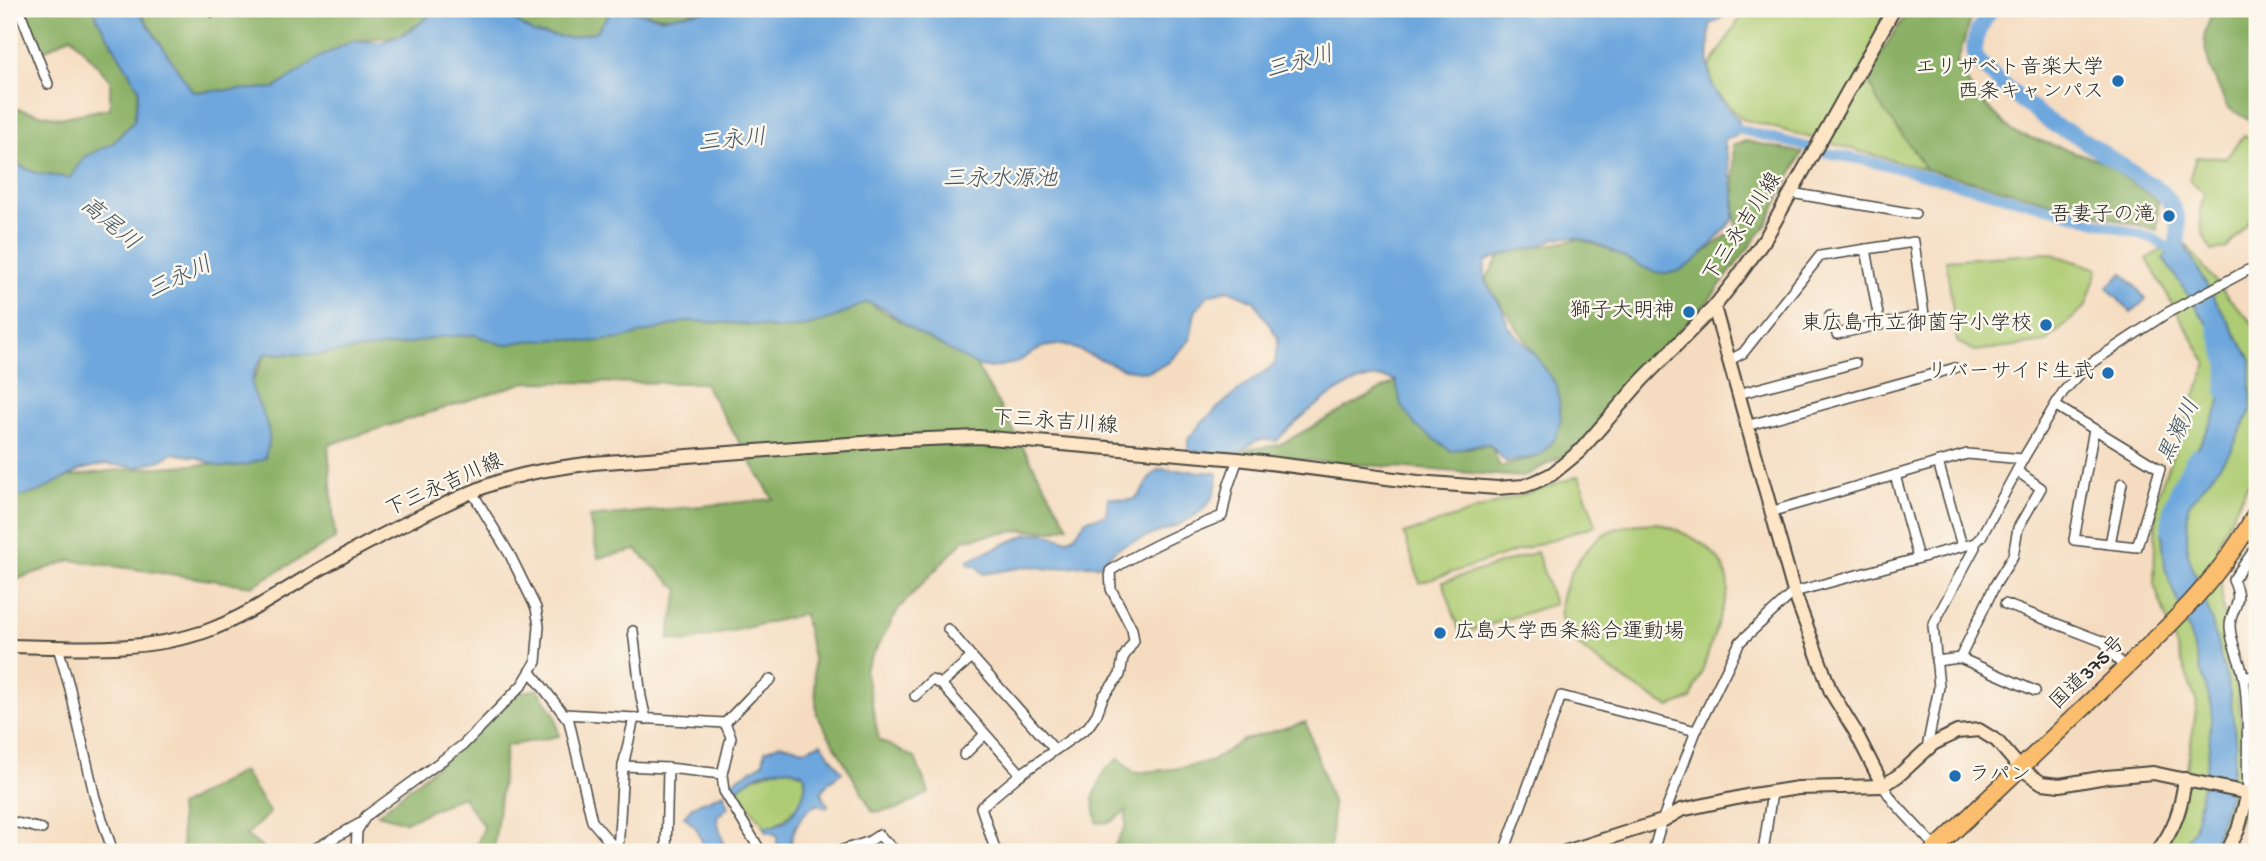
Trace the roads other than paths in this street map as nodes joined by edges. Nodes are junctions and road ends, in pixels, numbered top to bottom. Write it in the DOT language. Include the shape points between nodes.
graph roads {
  1 [pos="19,9"];
  2 [pos="1894,9"];
  3 [pos="48,84"];
  4 [pos="1791,193"];
  5 [pos="1915,214"];
  6 [pos="1867,249"];
  7 [pos="2257,272"];
  8 [pos="1714,307"];
  9 [pos="1830,316"];
  10 [pos="1880,325"];
  11 [pos="1728,361"];
  12 [pos="1855,363"];
  13 [pos="1955,368"];
  14 [pos="1738,394"];
  15 [pos="2056,406"];
  16 [pos="1746,426"];
  17 [pos="2094,429"];
  18 [pos="1238,459"];
  19 [pos="2023,459"];
  20 [pos="1938,462"];
  21 [pos="2017,471"];
  22 [pos="1895,475"];
  23 [pos="2122,483"];
  24 [pos="472,492"];
  25 [pos="2257,511"];
  26 [pos="1770,512"];
  27 [pos="1975,543"];
  28 [pos="2110,544"];
  29 [pos="2252,544"];
  30 [pos="1962,545"];
  31 [pos="1918,558"];
  32 [pos="1794,592"];
  33 [pos="2005,604"];
  34 [pos="948,629"];
  35 [pos="633,631"];
  36 [pos="9,646"];
  37 [pos="58,647"];
  38 [pos="972,657"];
  39 [pos="1960,659"];
  40 [pos="1936,660"];
  41 [pos="2124,668"];
  42 [pos="531,672"];
  43 [pos="2257,675"];
  44 [pos="2244,678"];
  45 [pos="771,680"];
  46 [pos="941,684"];
  47 [pos="2035,691"];
  48 [pos="915,696"];
  49 [pos="2245,703"];
  50 [pos="2257,703"];
  51 [pos="564,714"];
  52 [pos="634,718"];
  53 [pos="646,719"];
  54 [pos="725,723"];
  55 [pos="1696,731"];
  56 [pos="985,734"];
  57 [pos="1927,748"];
  58 [pos="1054,750"];
  59 [pos="964,755"];
  60 [pos="623,766"];
  61 [pos="668,768"];
  62 [pos="2020,768"];
  63 [pos="722,774"];
  64 [pos="1021,774"];
  65 [pos="2185,779"];
  66 [pos="1884,786"];
  67 [pos="1772,792"];
  68 [pos="2253,794"];
  69 [pos="9,821"];
  70 [pos="1662,821"];
  71 [pos="360,823"];
  72 [pos="42,829"];
  73 [pos="1936,851"];
  74 [pos="113,852"];
  75 [pos="309,852"];
  76 [pos="356,852"];
  77 [pos="666,852"];
  78 [pos="760,852"];
  79 [pos="836,852"];
  80 [pos="896,852"];
  81 [pos="996,852"];
  82 [pos="1504,852"];
  83 [pos="1565,852"];
  84 [pos="1653,852"];
  85 [pos="1763,852"];
  86 [pos="2157,852"];
  87 [pos="2227,852"];
  1 -- 3 [label="street"];
  2 -- 4 [label="main road, 下三永吉川線"];
  4 -- 5 [label="street"];
  4 -- 8 [label="main road, 下三永吉川線" via="1765,239"];
  6 -- 10 [label="street"];
  6 -- 10 [label="street" via="1914,242 1924,315"];
  6 -- 11 [label="street" via="1820,256 1743,353"];
  7 -- 15 [label="street" via="2248,270 2185,303 2088,365"];
  8 -- 11 [label="main road"];
  8 -- 18 [label="main road, 下三永吉川線" via="1580,451 1552,474 1524,486 1418,482"];
  9 -- 10 [label="street" via="1837,334"];
  11 -- 14 [label="main road"];
  12 -- 14 [label="street"];
  13 -- 16 [label="street"];
  14 -- 16 [label="main road"];
  15 -- 17 [label="street"];
  15 -- 19 [label="street"];
  16 -- 26 [label="main road"];
  17 -- 28 [label="street" via="2074,540"];
  17 -- 28 [label="street" via="2160,470 2137,547"];
  18 -- 24 [label="main road, 下三永吉川線" via="978,437 928,439 593,463 545,469"];
  18 -- 58 [label="street" via="1222,516 1110,571 1111,589 1134,641 1097,714"];
  19 -- 20 [label="street" via="1967,454"];
  19 -- 21 [label="street"];
  20 -- 22 [label="street"];
  20 -- 30 [label="street"];
  21 -- 27 [label="street"];
  21 -- 39 [label="street" via="2041,488 2018,528 2013,556"];
  22 -- 26 [label="street"];
  22 -- 31 [label="street"];
  23 -- 28 [label="street"];
  24 -- 37 [label="main road, 下三永吉川線" via="205,631 124,648"];
  24 -- 42 [label="street" via="536,608 538,648"];
  25 -- 29 [label="highway, 国道375号"];
  26 -- 32 [label="main road"];
  27 -- 30 [label="street"];
  27 -- 40 [label="street" via="1933,625"];
  29 -- 41 [label="highway, 国道375号"];
  29 -- 44 [label="street" via="2233,580 2238,606 2230,625"];
  30 -- 31 [label="street"];
  31 -- 32 [label="street"];
  32 -- 55 [label="street" via="1740,642"];
  32 -- 66 [label="main road" via="1831,692"];
  33 -- 41 [label="street" via="2104,642"];
  34 -- 38 [label="street"];
  35 -- 53 [label="street"];
  36 -- 37 [label="main road, 下三永吉川線"];
  37 -- 74 [label="street"];
  38 -- 46 [label="street"];
  38 -- 58 [label="street"];
  39 -- 40 [label="street"];
  39 -- 47 [label="street"];
  40 -- 57 [label="street" via="1939,687"];
  41 -- 62 [label="highway, 国道375号"];
  42 -- 51 [label="street"];
  42 -- 71 [label="street" via="463,745"];
  43 -- 44 [label="street"];
  44 -- 49 [label="street"];
  45 -- 54 [label="street"];
  46 -- 48 [label="street" via="932,680"];
  46 -- 56 [label="street"];
  49 -- 50 [label="street"];
  49 -- 68 [label="street"];
  51 -- 52 [label="street"];
  51 -- 60 [label="street" via="592,821 618,852"];
  52 -- 53 [label="street"];
  52 -- 60 [label="street"];
  53 -- 54 [label="street"];
  54 -- 63 [label="street" via="731,737"];
  55 -- 70 [label="street"];
  55 -- 82 [label="street" via="1561,696"];
  56 -- 59 [label="street"];
  56 -- 64 [label="street"];
  57 -- 62 [label="main road" via="1957,732 1979,730 1997,741"];
  57 -- 66 [label="main road"];
  58 -- 64 [label="street"];
  60 -- 61 [label="street"];
  61 -- 63 [label="street"];
  61 -- 77 [label="street"];
  62 -- 65 [label="main road" via="2042,783 2060,785 2153,773"];
  62 -- 73 [label="highway, 国道375号"];
  63 -- 78 [label="street" via="724,791"];
  64 -- 81 [label="street" via="981,807"];
  65 -- 68 [label="main road"];
  65 -- 86 [label="main road" via="2181,807"];
  66 -- 67 [label="main road"];
  66 -- 73 [label="street"];
  67 -- 70 [label="main road" via="1681,810"];
  67 -- 85 [label="street"];
  68 -- 87 [label="main road"];
  69 -- 72 [label="street"];
  70 -- 83 [label="main road"];
  70 -- 84 [label="street"];
  71 -- 75 [label="street"];
  71 -- 76 [label="street"];
  79 -- 80 [label="street" via="879,835"];
}
